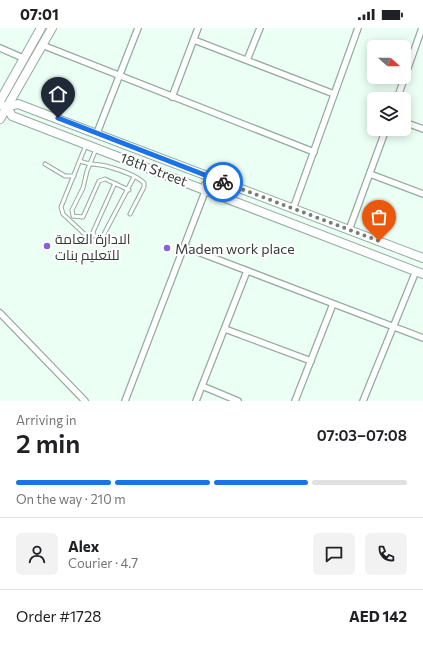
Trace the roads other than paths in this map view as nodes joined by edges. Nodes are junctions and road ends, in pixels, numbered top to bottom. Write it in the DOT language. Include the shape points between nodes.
graph roads {
  1 [pos="40,28"];
  2 [pos="52,28"];
  3 [pos="138,28"];
  4 [pos="198,28"];
  5 [pos="260,28"];
  6 [pos="358,28"];
  7 [pos="422,28"];
  8 [pos="194,40"];
  9 [pos="42,45"];
  10 [pos="0,48"];
  11 [pos="23,58"];
  12 [pos="247,60"];
  13 [pos="119,76"];
  14 [pos="399,92"];
  15 [pos="334,94"];
  16 [pos="172,97"];
  17 [pos="0,101"];
  18 [pos="3,106"];
  19 [pos="0,119"];
  20 [pos="411,125"];
  21 [pos="423,129"];
  22 [pos="97,133"];
  23 [pos="384,136"];
  24 [pos="87,144"];
  25 [pos="97,148"];
  26 [pos="314,152"];
  27 [pos="80,161"];
  28 [pos="45,164"];
  29 [pos="89,165"];
  30 [pos="370,174"];
  31 [pos="74,176"];
  32 [pos="134,177"];
  33 [pos="115,183"];
  34 [pos="206,189"];
  35 [pos="129,190"];
  36 [pos="423,194"];
  37 [pos="270,200"];
  38 [pos="293,209"];
  39 [pos="130,214"];
  40 [pos="349,230"];
  41 [pos="100,239"];
  42 [pos="185,247"];
  43 [pos="423,258"];
  44 [pos="247,271"];
  45 [pos="419,272"];
  46 [pos="332,304"];
  47 [pos="0,313"];
  48 [pos="394,327"];
  49 [pos="224,329"];
  50 [pos="423,338"];
  51 [pos="311,360"];
  52 [pos="202,386"];
  53 [pos="85,401"];
  54 [pos="125,401"];
  55 [pos="196,401"];
  56 [pos="238,401"];
  57 [pos="295,401"];
  58 [pos="363,401"];
  1 -- 11 [label="street"];
  2 -- 9 [label="street"];
  3 -- 13 [label="street"];
  4 -- 8 [label="street"];
  5 -- 12 [label="street"];
  6 -- 15 [label="street"];
  7 -- 14 [label="street"];
  8 -- 12 [label="street"];
  8 -- 16 [label="street"];
  9 -- 13 [label="street"];
  9 -- 18 [label="street"];
  10 -- 11 [label="street"];
  11 -- 17 [label="street"];
  12 -- 15 [label="street"];
  13 -- 16 [label="street"];
  13 -- 22 [label="street"];
  15 -- 26 [label="street"];
  16 -- 26 [label="street"];
  18 -- 19 [label="street"];
  18 -- 22 [label="street" via="18,104"];
  18 -- 24 [label="street, 18th Street" via="12,116"];
  20 -- 21 [label="street"];
  22 -- 37 [label="street"];
  23 -- 30 [label="street"];
  24 -- 25 [label="street, 18th Street"];
  24 -- 27 [label="lane"];
  25 -- 29 [label="lane"];
  25 -- 34 [label="street, 18th Street"];
  26 -- 38 [label="street"];
  27 -- 29 [label="lane"];
  27 -- 31 [label="lane"];
  28 -- 31 [label="lane" via="65,176"];
  29 -- 32 [label="lane" via="106,166"];
  29 -- 33 [label="lane" via="83,188 72,210 73,216 83,217 99,181 105,179"];
  30 -- 36 [label="street"];
  30 -- 40 [label="street"];
  31 -- 41 [label="lane" via="61,210 92,241"];
  32 -- 35 [label="lane"];
  32 -- 39 [label="lane" via="145,185"];
  33 -- 35 [label="lane"];
  33 -- 41 [label="lane" via="93,232"];
  34 -- 37 [label="street" via="206,185 210,184"];
  34 -- 42 [label="street"];
  34 -- 45 [label="street, 18th Street"];
  35 -- 41 [label="lane"];
  37 -- 38 [label="street"];
  38 -- 40 [label="street"];
  40 -- 43 [label="street"];
  42 -- 44 [label="street"];
  42 -- 54 [label="street"];
  44 -- 46 [label="street"];
  44 -- 49 [label="street"];
  45 -- 48 [label="street"];
  46 -- 48 [label="street"];
  46 -- 51 [label="street"];
  47 -- 53 [label="street"];
  48 -- 50 [label="street"];
  48 -- 58 [label="street"];
  49 -- 51 [label="street"];
  49 -- 52 [label="street"];
  51 -- 57 [label="street"];
  52 -- 55 [label="street"];
  52 -- 56 [label="street"];
}
